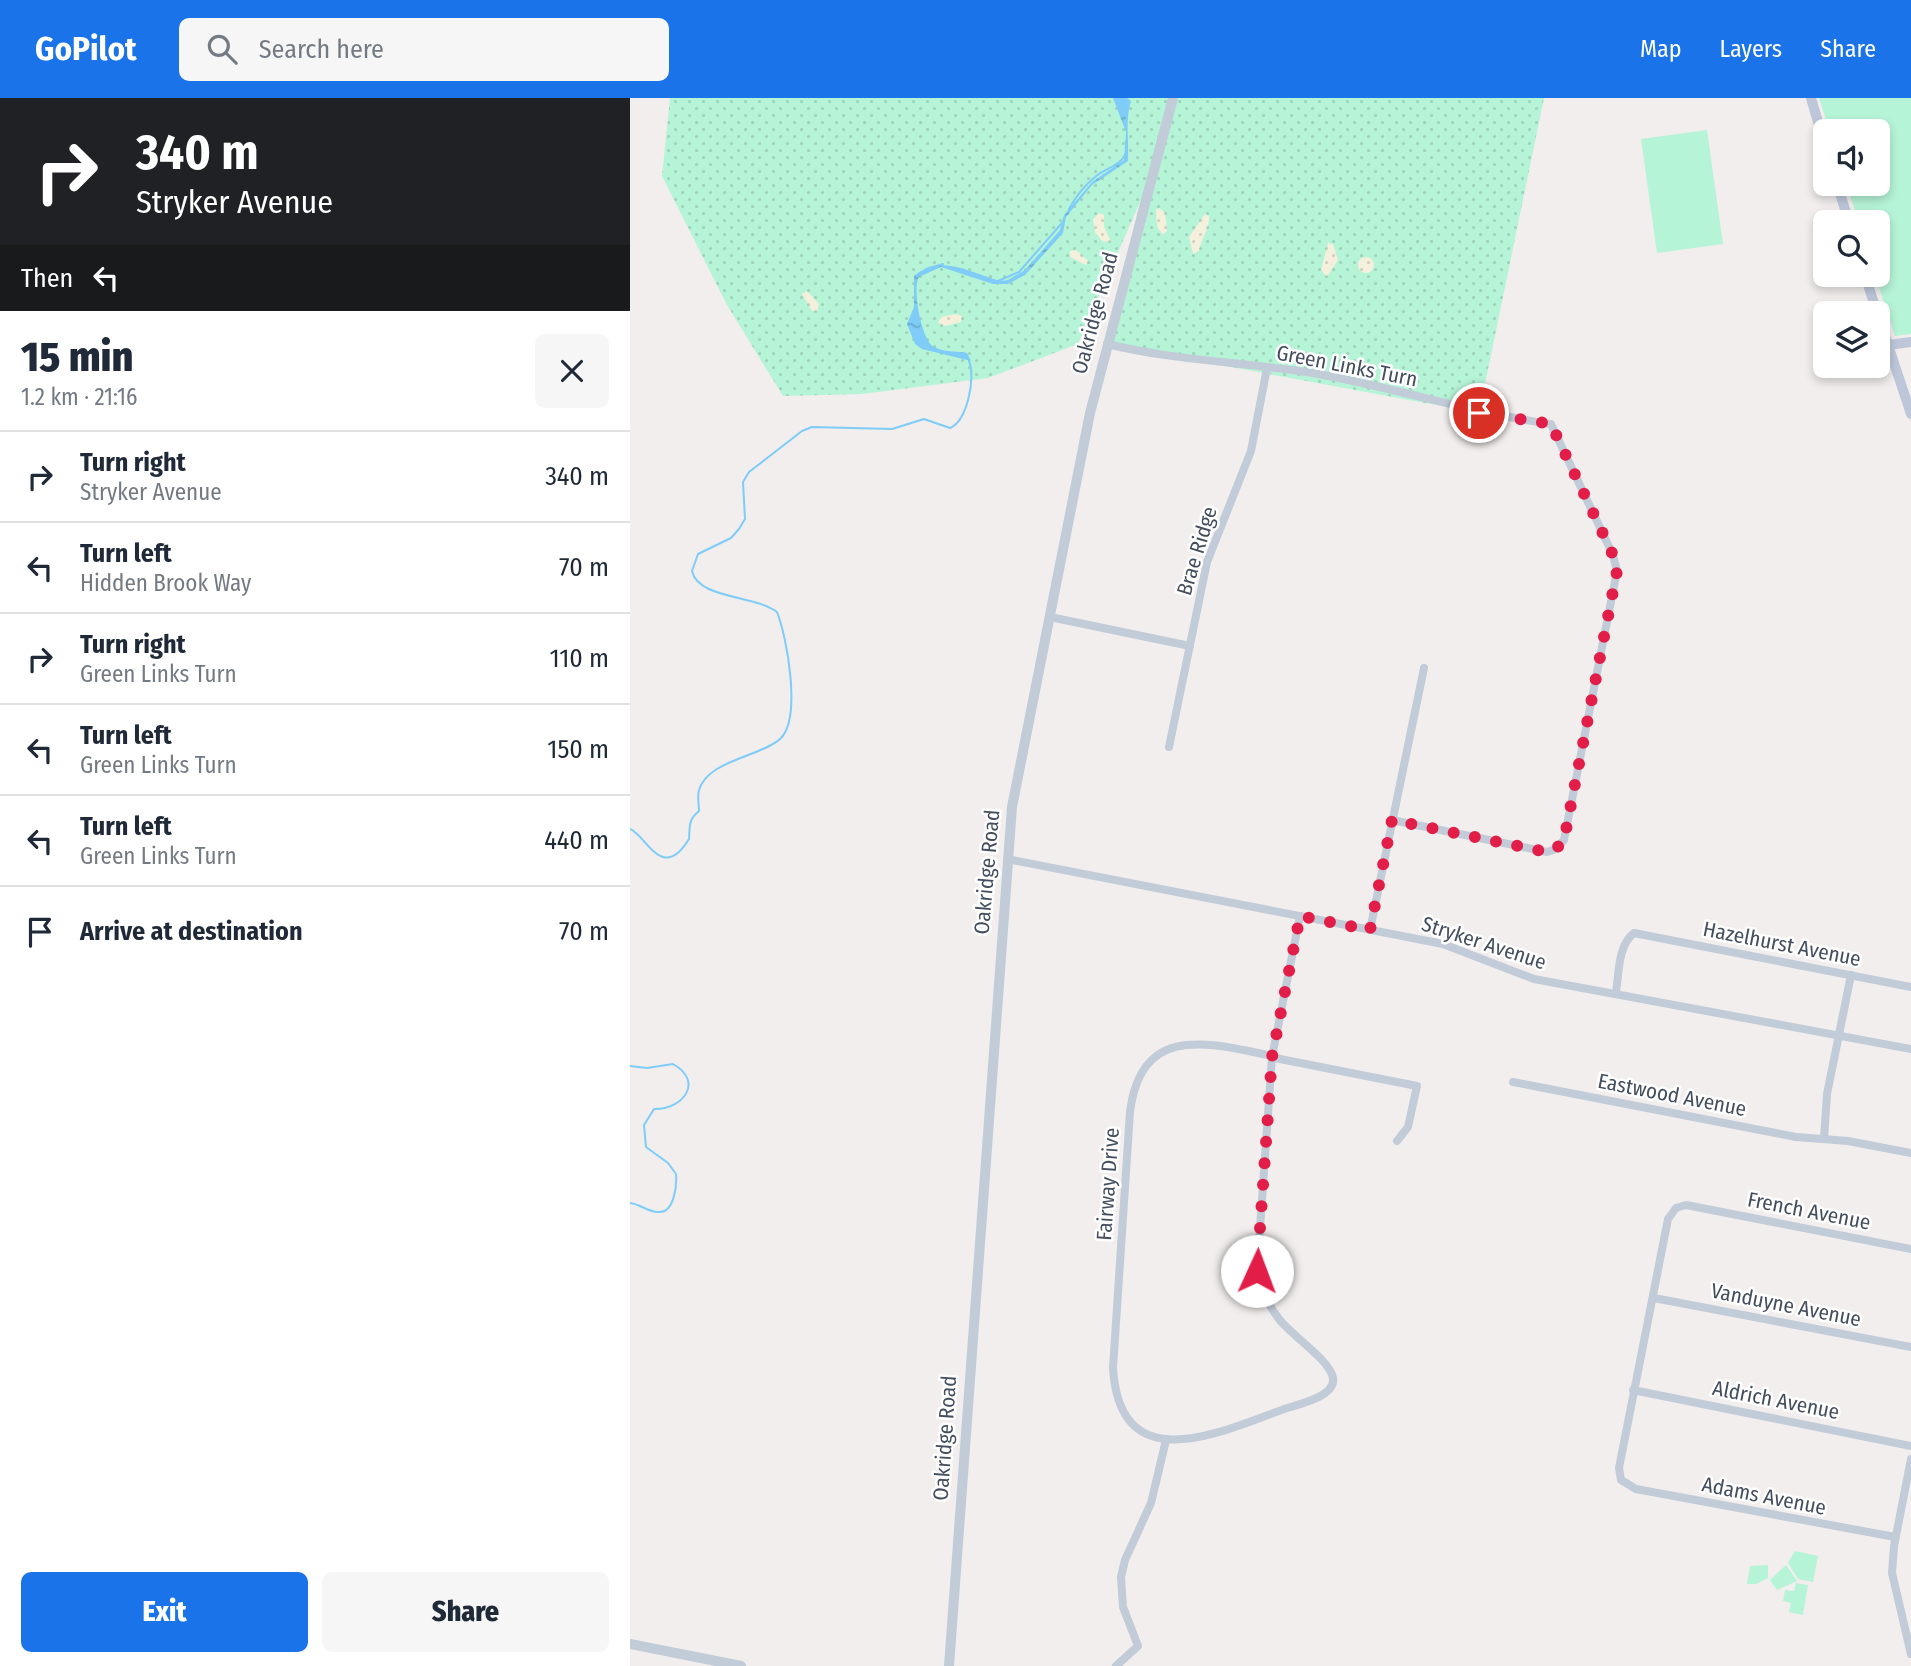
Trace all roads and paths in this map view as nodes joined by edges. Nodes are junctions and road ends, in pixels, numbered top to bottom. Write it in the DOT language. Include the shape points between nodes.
graph roads {
  1 [pos="1173,98"];
  2 [pos="1811,98"];
  3 [pos="1817,119"];
  4 [pos="1911,342"];
  5 [pos="1107,344"];
  6 [pos="1890,345"];
  7 [pos="1890,351"];
  8 [pos="1267,368"];
  9 [pos="1911,414"];
  10 [pos="1050,617"];
  11 [pos="1190,646"];
  12 [pos="1424,668"];
  13 [pos="1169,747"];
  14 [pos="1392,820"];
  15 [pos="1007,859"];
  16 [pos="1300,916"];
  17 [pos="1370,930"];
  18 [pos="1851,975"];
  19 [pos="1911,987"];
  20 [pos="1616,992"];
  21 [pos="1839,1035"];
  22 [pos="1911,1049"];
  23 [pos="1272,1057"];
  24 [pos="1513,1082"];
  25 [pos="1824,1139"];
  26 [pos="1397,1141"];
  27 [pos="1911,1153"];
  28 [pos="1911,1249"];
  29 [pos="1654,1298"];
  30 [pos="1911,1348"];
  31 [pos="1633,1390"];
  32 [pos="1166,1440"];
  33 [pos="1911,1446"];
  34 [pos="1911,1459"];
  35 [pos="1907,1499"];
  36 [pos="1895,1537"];
  37 [pos="630,1644"];
  38 [pos="1911,1654"];
  39 [pos="741,1666"];
  40 [pos="949,1666"];
  41 [pos="1116,1666"];
  1 -- 5 [label="street, Oakridge Road"];
  2 -- 3 [label="main road"];
  4 -- 6 [label="main road"];
  5 -- 8 [label="street, Green Links Turn"];
  5 -- 10 [label="street, Oakridge Road"];
  7 -- 9 [label="main road"];
  8 -- 11 [label="street, Brae Ridge" via="1251,451 1207,562"];
  8 -- 14 [label="street, Green Links Turn" via="1336,377 1479,413 1551,424 1613,555 1617,571 1564,840 1547,852"];
  10 -- 11 [label="street"];
  10 -- 15 [label="street, Oakridge Road" via="1017,774"];
  11 -- 13 [label="street, Brae Ridge"];
  12 -- 14 [label="street"];
  14 -- 17 [label="street"];
  15 -- 16 [label="street, Stryker Avenue"];
  15 -- 40 [label="street, Oakridge Road"];
  16 -- 17 [label="street, Stryker Avenue"];
  16 -- 23 [label="street"];
  17 -- 20 [label="street, Stryker Avenue" via="1458,948 1534,979"];
  18 -- 19 [label="street, Hazelhurst Avenue"];
  18 -- 20 [label="street, Hazelhurst Avenue" via="1634,933 1625,942"];
  18 -- 21 [label="street"];
  20 -- 21 [label="street, Stryker Avenue"];
  21 -- 22 [label="street, Stryker Avenue"];
  21 -- 25 [label="street"];
  23 -- 26 [label="street, Fairway Drive" via="1417,1086 1408,1127"];
  23 -- 32 [label="street" via="1257,1271 1279,1319 1333,1378 1328,1391 1284,1409 1198,1439"];
  23 -- 32 [label="street, Fairway Drive" via="1216,1045 1177,1045 1151,1060 1134,1090 1114,1388 1132,1422"];
  24 -- 25 [label="street, Eastwood Avenue"];
  25 -- 27 [label="street, Eastwood Avenue"];
  28 -- 29 [label="street, French Avenue" via="1682,1205 1670,1214"];
  29 -- 30 [label="street, Vanduyne Avenue"];
  29 -- 31 [label="street"];
  31 -- 33 [label="street, Aldrich Avenue"];
  31 -- 36 [label="street, Adams Avenue" via="1619,1468 1627,1485"];
  32 -- 41 [label="street" via="1151,1503 1121,1577 1122,1607 1139,1643"];
  34 -- 35 [label="street"];
  35 -- 36 [label="street"];
  36 -- 38 [label="street" via="1893,1586"];
  37 -- 39 [label="street"];
}
